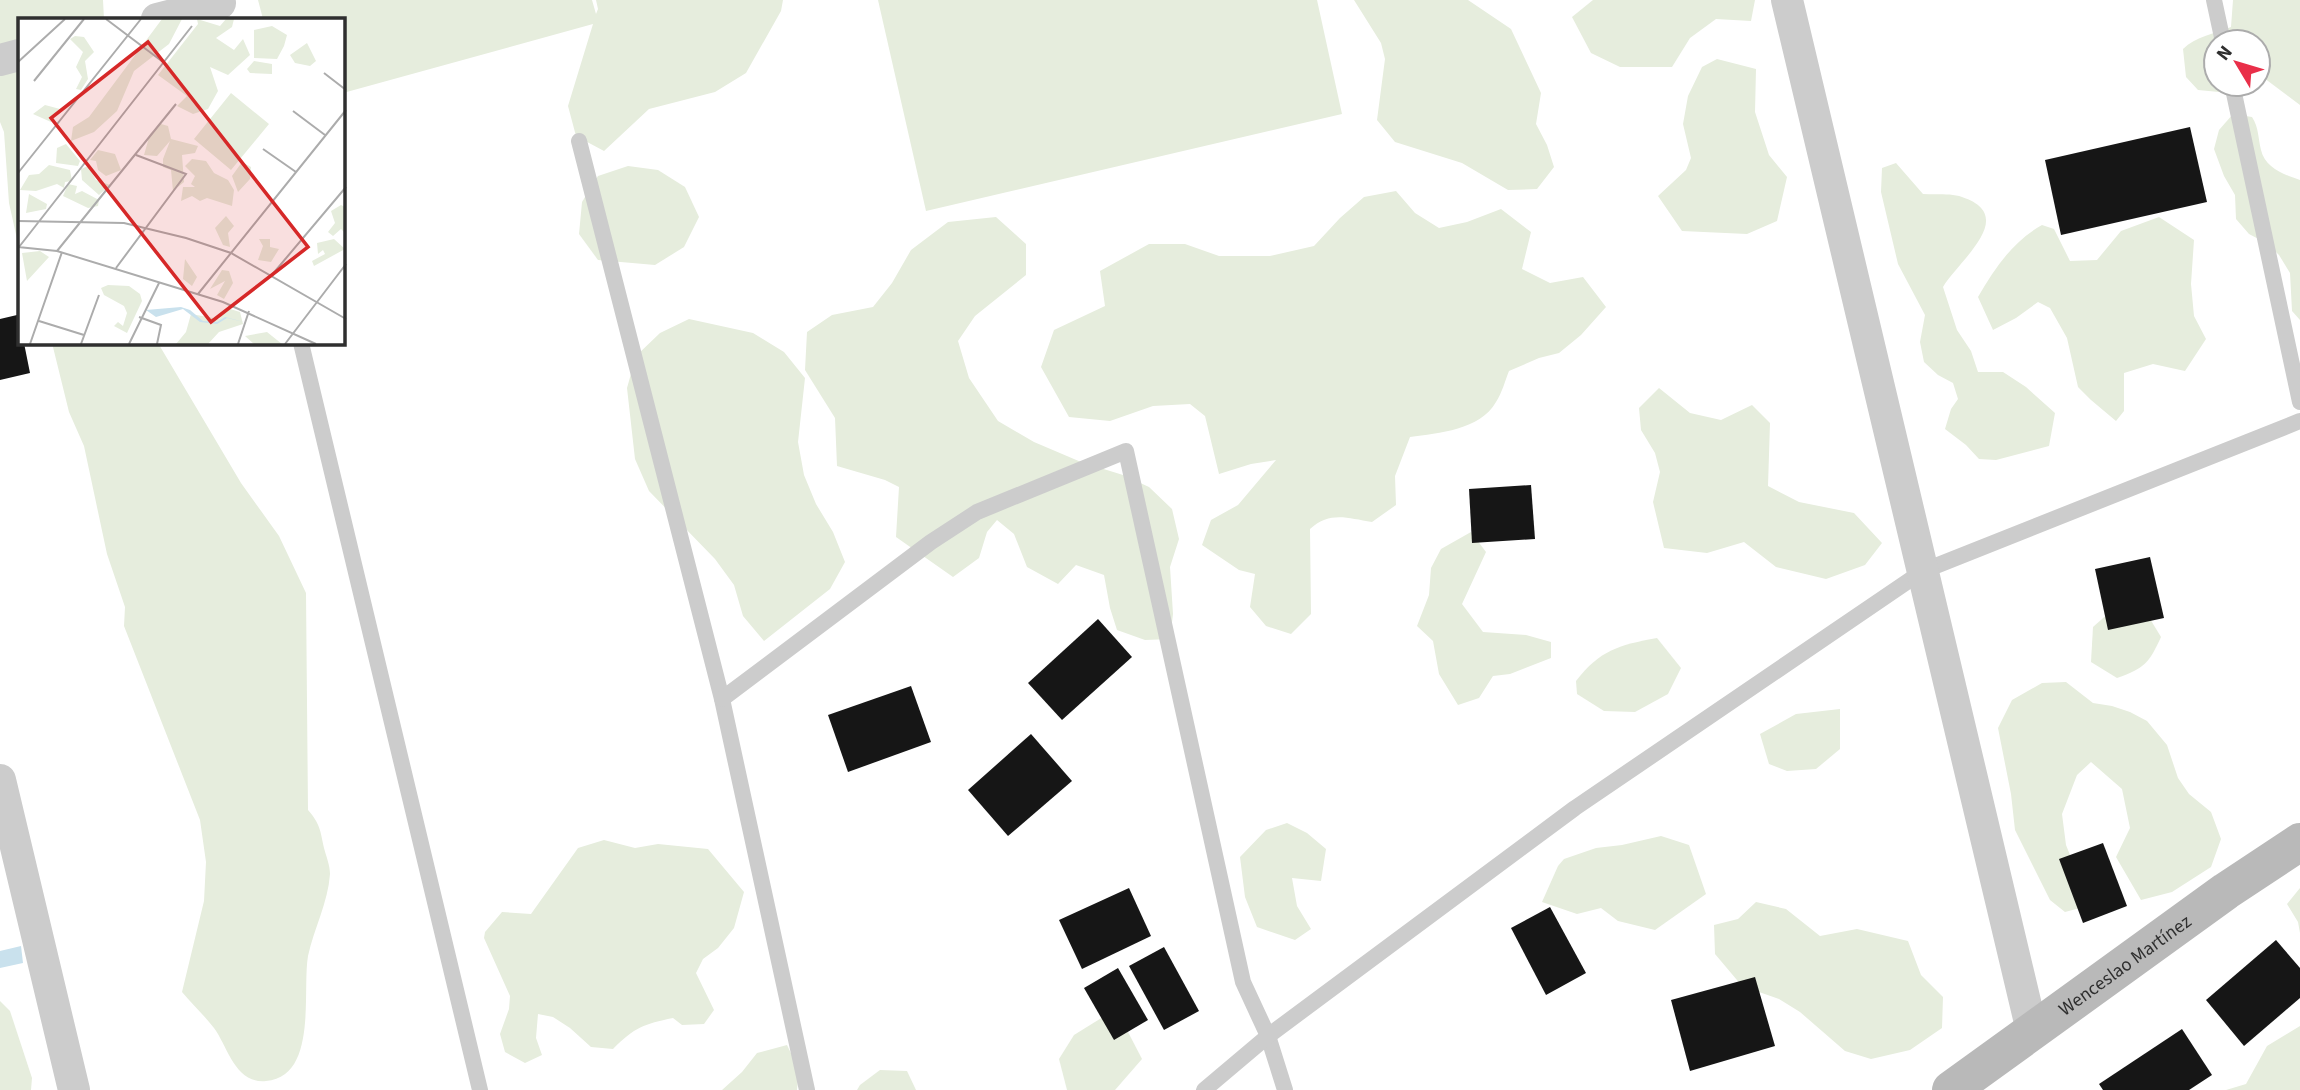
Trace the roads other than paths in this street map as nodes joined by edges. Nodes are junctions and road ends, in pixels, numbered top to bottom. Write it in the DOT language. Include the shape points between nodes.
graph roads {
  1 [pos="1787,0"];
  2 [pos="2214,0"];
  3 [pos="221,7"];
  4 [pos="162,18"];
  5 [pos="2220,28"];
  6 [pos="18,55"];
  7 [pos="0,60"];
  8 [pos="2235,98"];
  9 [pos="579,141"];
  10 [pos="301,345"];
  11 [pos="2300,402"];
  12 [pos="2300,421"];
  13 [pos="1923,571"];
  14 [pos="722,699"];
  15 [pos="0,780"];
  16 [pos="2300,842"];
  17 [pos="2032,1031"];
  18 [pos="1268,1036"];
  19 [pos="74,1090"];
  20 [pos="480,1090"];
  21 [pos="807,1090"];
  22 [pos="1204,1090"];
  23 [pos="1285,1090"];
  24 [pos="1951,1090"];
  1 -- 13 [label="street"];
  2 -- 5 [label="lane"];
  3 -- 4 [label="street"];
  6 -- 7 [label="street"];
  8 -- 11 [label="lane"];
  9 -- 14 [label="lane"];
  10 -- 20 [label="lane"];
  12 -- 13 [label="lane"];
  13 -- 17 [label="street"];
  13 -- 18 [label="lane" via="1575,808"];
  14 -- 18 [label="lane" via="930,542 978,512 1126,451 1242,982"];
  14 -- 21 [label="lane"];
  15 -- 19 [label="street"];
  16 -- 17 [label="main road, Wenceslao Martínez"];
  17 -- 24 [label="main road, Wenceslao Martínez"];
  18 -- 22 [label="lane"];
  18 -- 23 [label="lane"];
}
